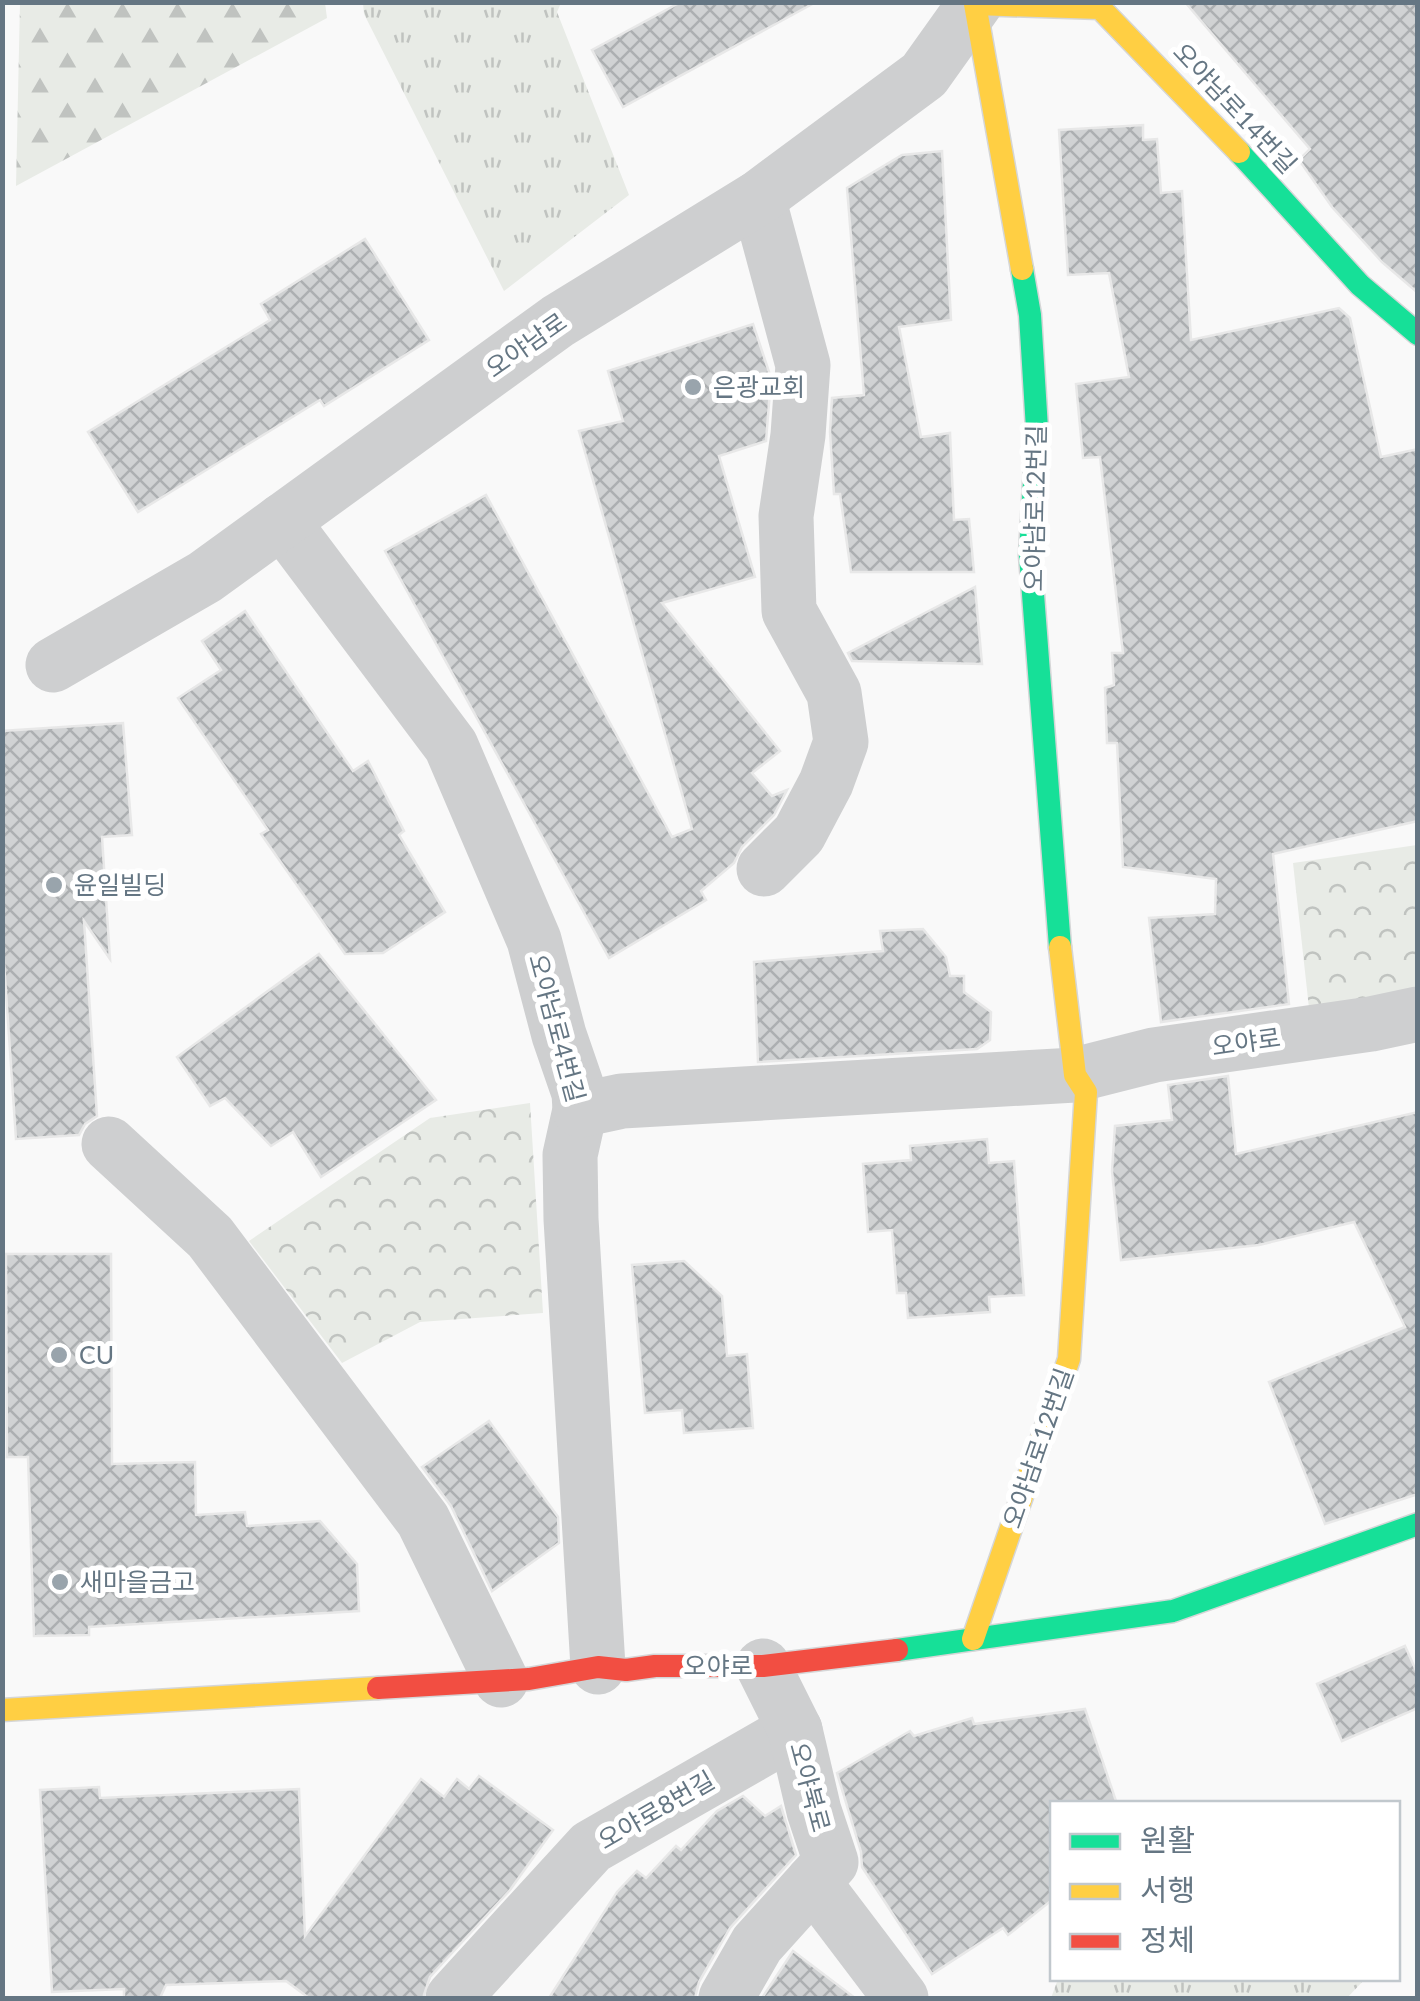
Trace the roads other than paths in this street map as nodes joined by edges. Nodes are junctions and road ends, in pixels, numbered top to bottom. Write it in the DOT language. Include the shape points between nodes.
graph roads {
  1 [pos="976,3"];
  2 [pos="758,198"];
  3 [pos="1418,334"];
  4 [pos="282,521"];
  5 [pos="53,664"];
  6 [pos="764,869"];
  7 [pos="1418,1014"];
  8 [pos="1075,1074"];
  9 [pos="580,1110"];
  10 [pos="109,1144"];
  11 [pos="1418,1524"];
  12 [pos="973,1639"];
  13 [pos="764,1666"];
  14 [pos="598,1668"];
  15 [pos="501,1680"];
  16 [pos="2,1710"];
  17 [pos="794,1730"];
  18 [pos="812,1882"];
  19 [pos="453,1998"];
  20 [pos="726,1998"];
  21 [pos="901,1998"];
  1 -- 2 [label="street, 오야남로" via="924,75"];
  1 -- 3 [label="street, 오야남로14번길" via="1100,8 1360,285"];
  1 -- 8 [label="street, 오야남로12번길" via="1030,316 1037,430 1030,555 1058,940"];
  2 -- 4 [label="street, 오야남로" via="558,321"];
  2 -- 6 [label="street" via="803,366 786,516 789,611 834,693 841,742 799,834"];
  4 -- 5 [label="street, 오야남로" via="205,577"];
  4 -- 9 [label="street, 오야남로4번길" via="451,746 534,940"];
  7 -- 8 [label="street, 오야로" via="1154,1055"];
  8 -- 9 [label="street" via="622,1101"];
  8 -- 12 [label="street, 오야남로12번길" via="1086,1092 1069,1358"];
  9 -- 14 [label="street, 오야남로4번길" via="570,1155 571,1219"];
  10 -- 15 [label="street" via="210,1236 423,1520"];
  11 -- 12 [label="street, 오야로" via="1173,1611"];
  12 -- 13 [label="street, 오야로"];
  13 -- 14 [label="street, 오야로"];
  13 -- 17 [label="street, 오야북로"];
  14 -- 15 [label="street, 오야로"];
  15 -- 16 [label="street, 오야로"];
  17 -- 18 [label="street, 오야북로" via="831,1862"];
  17 -- 19 [label="street, 오야로8번길" via="591,1847"];
  18 -- 20 [label="street, 오야북로" via="757,1944"];
  18 -- 21 [label="street"];
}
